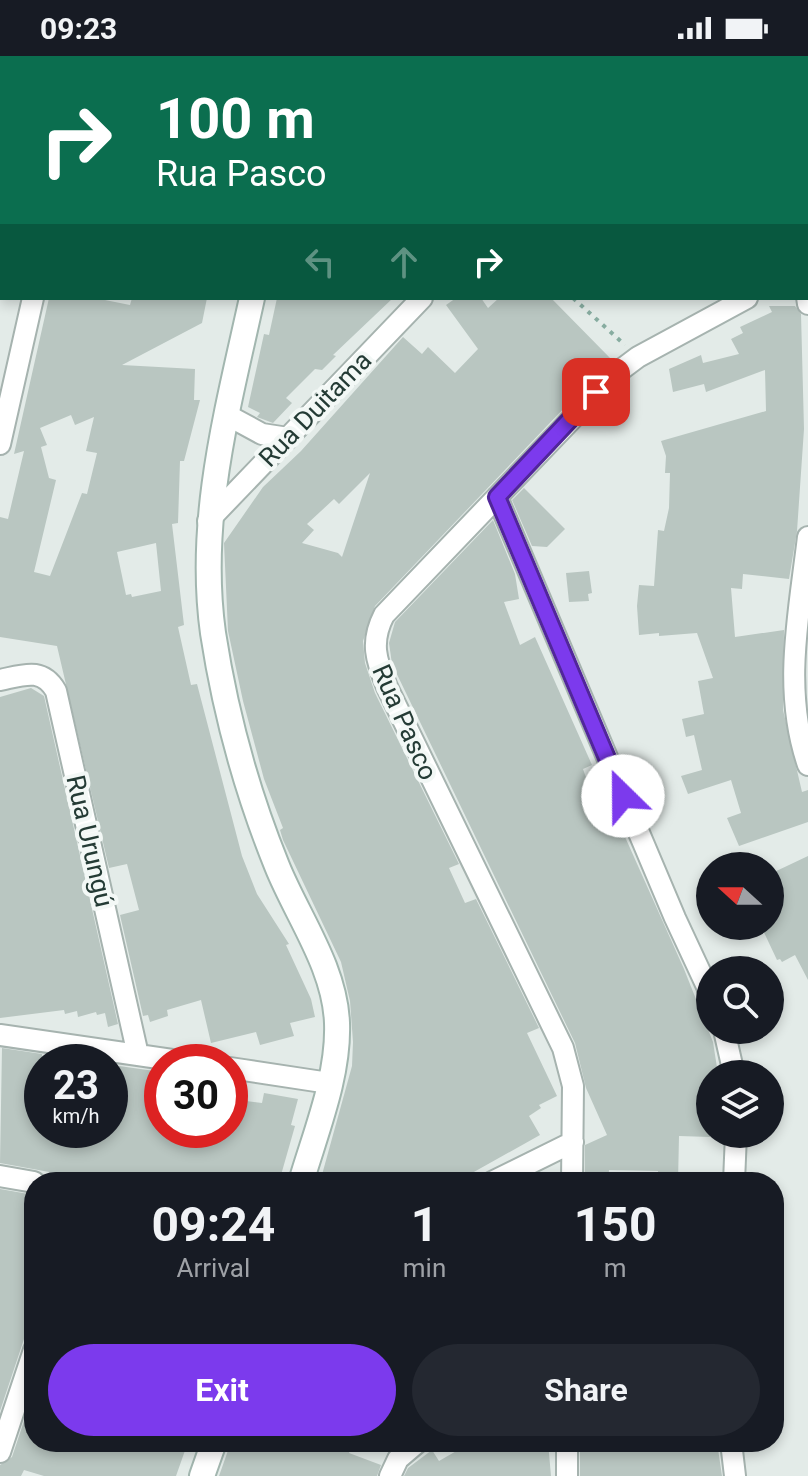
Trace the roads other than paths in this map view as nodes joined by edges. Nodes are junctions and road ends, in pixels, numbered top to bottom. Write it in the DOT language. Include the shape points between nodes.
graph roads {
  1 [pos="33,300"];
  2 [pos="252,300"];
  3 [pos="420,300"];
  4 [pos="743,300"];
  5 [pos="227,415"];
  6 [pos="288,438"];
  7 [pos="0,444"];
  8 [pos="497,497"];
  9 [pos="208,521"];
  10 [pos="808,537"];
  11 [pos="0,680"];
  12 [pos="808,765"];
  13 [pos="696,963"];
  14 [pos="0,1035"];
  15 [pos="138,1055"];
  16 [pos="144,1056"];
  17 [pos="248,1071"];
  18 [pos="329,1083"];
  19 [pos="573,1142"];
  20 [pos="735,1148"];
  21 [pos="304,1172"];
  22 [pos="512,1172"];
  23 [pos="572,1172"];
  24 [pos="734,1172"];
  25 [pos="0,1176"];
  26 [pos="24,1180"];
  27 [pos="24,1380"];
  28 [pos="0,1452"];
  29 [pos="210,1452"];
  30 [pos="406,1452"];
  31 [pos="567,1452"];
  32 [pos="732,1452"];
  33 [pos="202,1476"];
  34 [pos="390,1476"];
  35 [pos="567,1476"];
  36 [pos="735,1476"];
  1 -- 7 [label="street"];
  2 -- 5 [label="street"];
  3 -- 6 [label="street, Rua Duitama"];
  4 -- 8 [label="street, Rua Pasco" via="638,357 579,408"];
  5 -- 6 [label="street" via="262,434"];
  5 -- 9 [label="street"];
  6 -- 9 [label="street, Rua Duitama"];
  8 -- 13 [label="street"];
  8 -- 19 [label="street, Rua Pasco" via="384,615 374,644 387,687 425,769 563,1048 573,1086"];
  9 -- 18 [label="street" via="214,634 240,754 257,816 332,991 336,1054"];
  10 -- 12 [label="street" via="792,690"];
  11 -- 15 [label="street, Rua Urungú" via="32,673 50,680 56,691"];
  14 -- 15 [label="street"];
  15 -- 16 [label="street"];
  17 -- 18 [label="street"];
  18 -- 21 [label="street"];
  19 -- 22 [label="street"];
  19 -- 23 [label="street, Rua Pasco"];
  20 -- 24 [label="street"];
  25 -- 26 [label="street"];
  27 -- 28 [label="street"];
  29 -- 33 [label="street"];
  30 -- 34 [label="street"];
  31 -- 35 [label="street"];
  32 -- 36 [label="street"];
}
